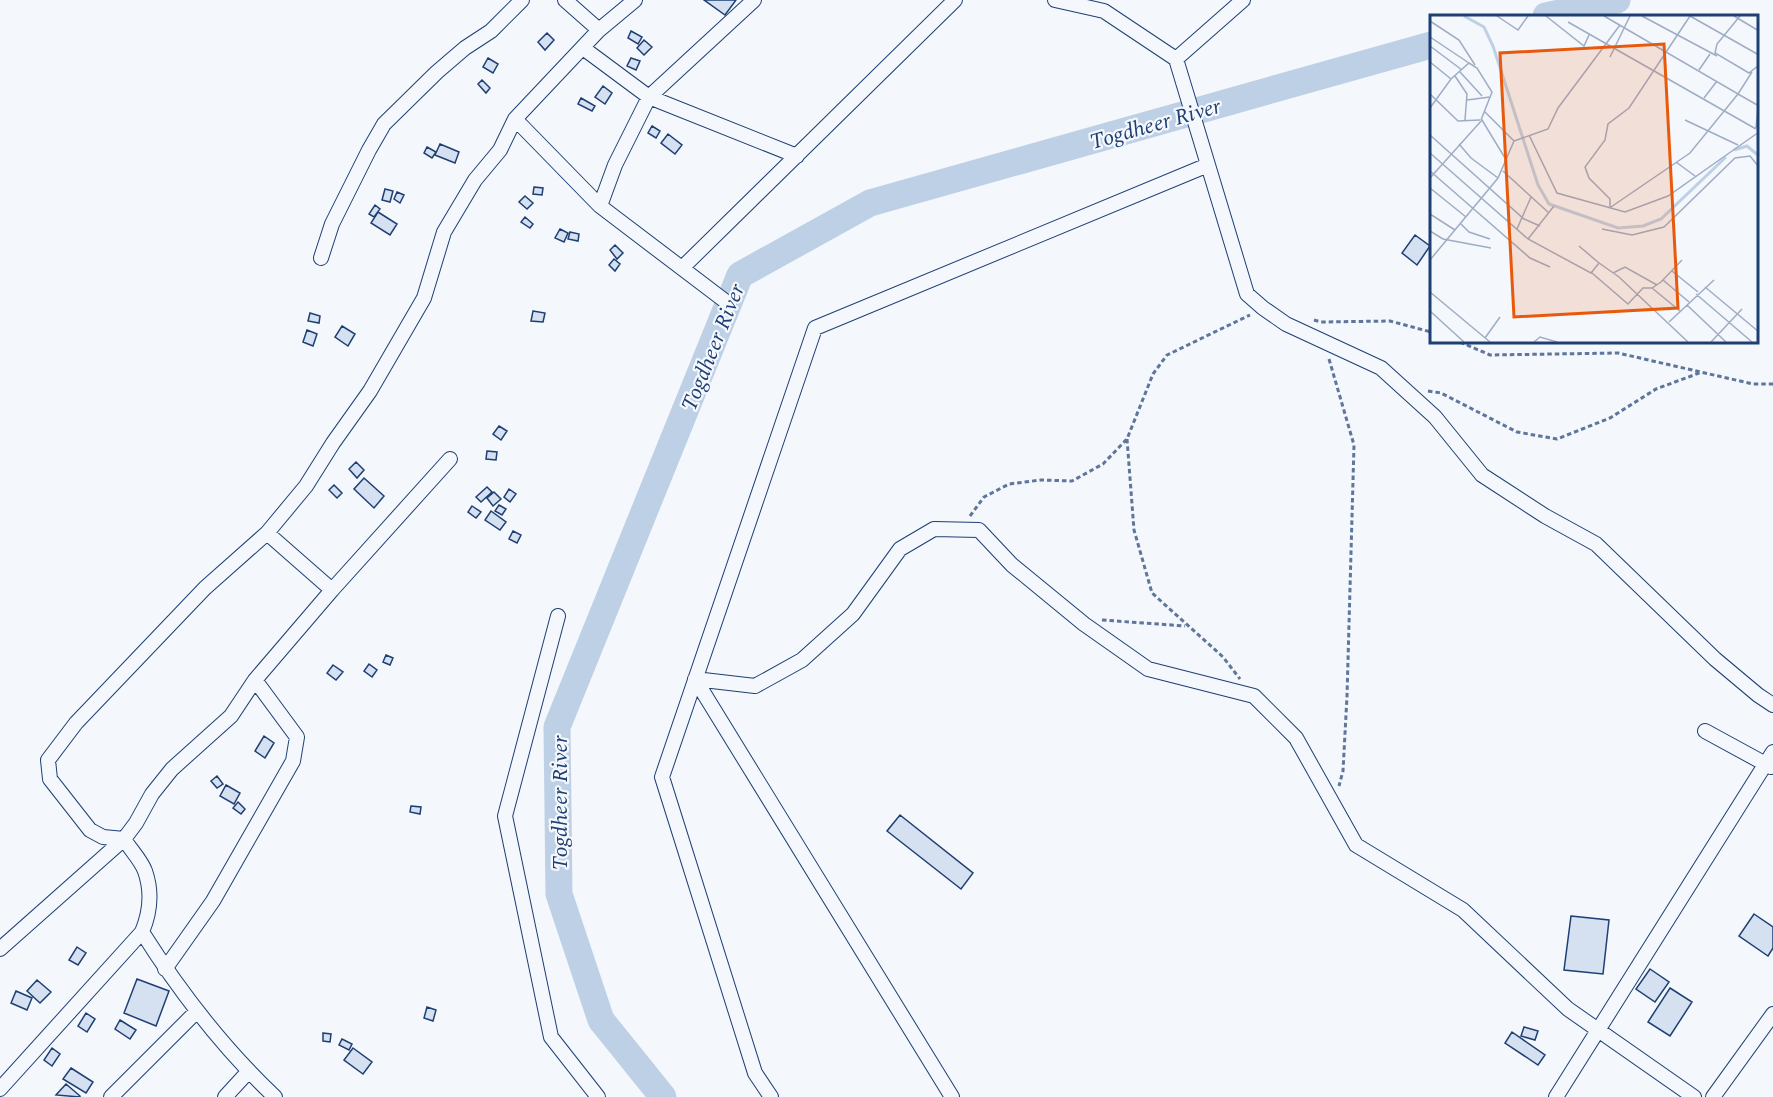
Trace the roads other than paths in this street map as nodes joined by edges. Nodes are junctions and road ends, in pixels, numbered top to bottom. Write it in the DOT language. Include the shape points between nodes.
graph roads {
  1 [pos="522,0"];
  2 [pos="565,0"];
  3 [pos="635,0"];
  4 [pos="754,0"];
  5 [pos="955,0"];
  6 [pos="1056,0"];
  7 [pos="1244,0"];
  8 [pos="599,30"];
  9 [pos="583,48"];
  10 [pos="1176,59"];
  11 [pos="649,98"];
  12 [pos="515,119"];
  13 [pos="796,156"];
  14 [pos="1208,165"];
  15 [pos="600,206"];
  16 [pos="321,258"];
  17 [pos="682,268"];
  18 [pos="729,304"];
  19 [pos="450,459"];
  20 [pos="267,533"];
  21 [pos="332,590"];
  22 [pos="558,616"];
  23 [pos="695,679"];
  24 [pos="255,680"];
  25 [pos="1773,705"];
  26 [pos="1705,731"];
  27 [pos="1773,752"];
  28 [pos="1769,766"];
  29 [pos="124,839"];
  30 [pos="142,932"];
  31 [pos="0,949"];
  32 [pos="165,969"];
  33 [pos="196,1012"];
  34 [pos="1773,1014"];
  35 [pos="1598,1030"];
  36 [pos="248,1072"];
  37 [pos="0,1089"];
  38 [pos="111,1097"];
  39 [pos="225,1097"];
  40 [pos="275,1097"];
  41 [pos="598,1097"];
  42 [pos="771,1097"];
  43 [pos="952,1097"];
  44 [pos="1556,1097"];
  45 [pos="1694,1097"];
  46 [pos="1713,1097"];
  1 -- 16 [label="street" via="491,31 437,72 384,124 332,224"];
  2 -- 8 [label="street"];
  3 -- 8 [label="street"];
  4 -- 11 [label="street"];
  5 -- 13 [label="street"];
  6 -- 10 [label="street" via="1104,11"];
  7 -- 10 [label="street"];
  8 -- 9 [label="street"];
  9 -- 11 [label="street"];
  9 -- 12 [label="street"];
  10 -- 14 [label="street"];
  11 -- 13 [label="street"];
  11 -- 15 [label="street" via="615,165"];
  12 -- 15 [label="street"];
  12 -- 20 [label="street" via="500,150 475,180 444,232 424,298 370,391 306,486"];
  13 -- 17 [label="street"];
  14 -- 23 [label="street" via="815,328"];
  14 -- 25 [label="street" via="1247,294 1287,324 1381,368 1435,417 1482,474 1596,544 1714,659"];
  15 -- 17 [label="street"];
  17 -- 18 [label="street"];
  19 -- 21 [label="street"];
  20 -- 21 [label="street"];
  20 -- 29 [label="street" via="205,588 76,723 48,760 50,779 90,830 103,837"];
  21 -- 24 [label="street"];
  22 -- 41 [label="street" via="505,816 551,1037"];
  23 -- 35 [label="street" via="755,686 802,660 853,614 900,549 934,529 979,530 1012,565 1075,617 1148,669 1254,696 1296,738 1356,845 1463,910 1568,1009"];
  23 -- 42 [label="street" via="662,777 755,1073"];
  23 -- 43 [label="street"];
  24 -- 29 [label="street" via="231,716 172,769"];
  24 -- 32 [label="street" via="297,737 293,761 213,901"];
  26 -- 28 [label="street"];
  27 -- 28 [label="street"];
  28 -- 35 [label="street"];
  29 -- 30 [label="street" via="145,871 150,897"];
  29 -- 31 [label="street"];
  30 -- 32 [label="street"];
  30 -- 37 [label="street"];
  32 -- 33 [label="street"];
  33 -- 36 [label="street"];
  33 -- 38 [label="street"];
  34 -- 46 [label="street"];
  35 -- 44 [label="street"];
  35 -- 45 [label="street"];
  36 -- 39 [label="street"];
  36 -- 40 [label="street"];
}
